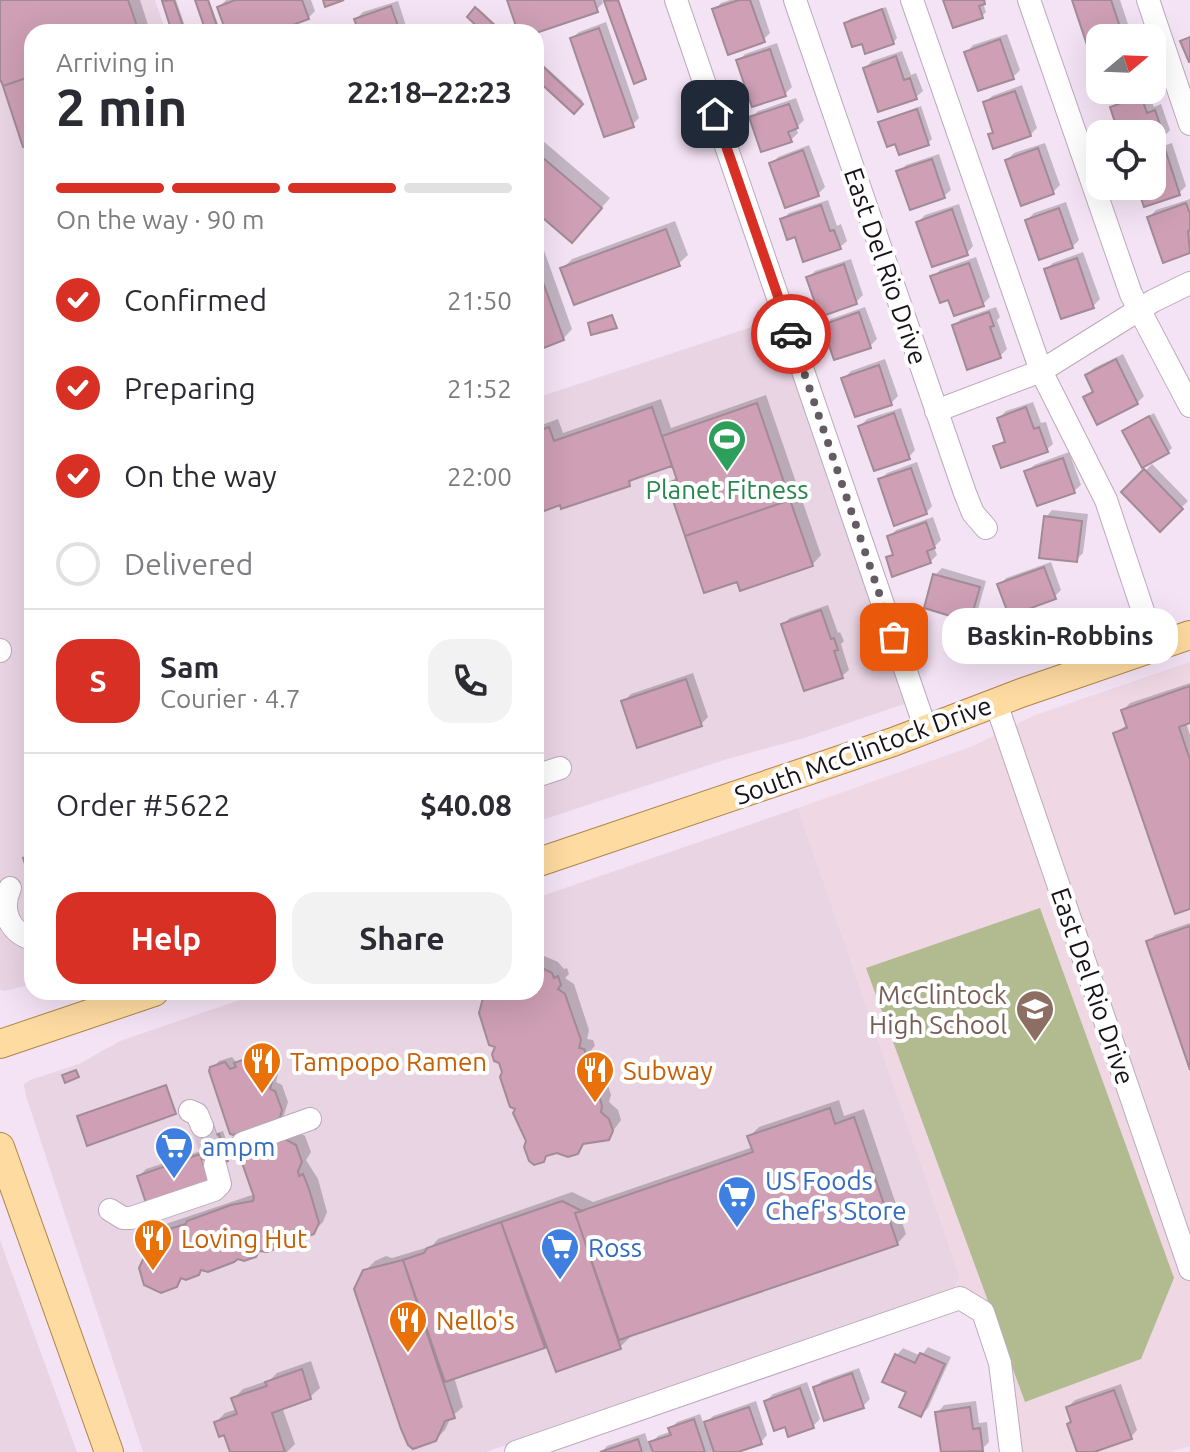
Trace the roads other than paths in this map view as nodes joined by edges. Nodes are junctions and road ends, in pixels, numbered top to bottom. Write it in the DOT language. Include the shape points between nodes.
graph roads {
  1 [pos="676,0"];
  2 [pos="795,0"];
  3 [pos="912,0"];
  4 [pos="1029,0"];
  5 [pos="1148,0"];
  6 [pos="1190,124"];
  7 [pos="1190,283"];
  8 [pos="1138,310"];
  9 [pos="1041,371"];
  10 [pos="1190,406"];
  11 [pos="936,411"];
  12 [pos="986,528"];
  13 [pos="1190,635"];
  14 [pos="1155,647"];
  15 [pos="996,703"];
  16 [pos="926,730"];
  17 [pos="560,768"];
  18 [pos="544,773"];
  19 [pos="544,860"];
  20 [pos="10,888"];
  21 [pos="24,935"];
  22 [pos="130,1000"];
  23 [pos="0,1044"];
  24 [pos="310,1119"];
  25 [pos="243,1143"];
  26 [pos="0,1147"];
  27 [pos="215,1165"];
  28 [pos="110,1210"];
  29 [pos="1190,1269"];
  30 [pos="109,1452"];
  31 [pos="516,1452"];
  32 [pos="1011,1452"];
  1 -- 16 [label="street"];
  2 -- 11 [label="street, East Del Rio Drive"];
  3 -- 9 [label="street"];
  4 -- 8 [label="street"];
  5 -- 6 [label="street"];
  7 -- 8 [label="street"];
  8 -- 9 [label="street"];
  8 -- 10 [label="street"];
  9 -- 11 [label="street"];
  9 -- 14 [label="street" via="1106,500"];
  11 -- 12 [label="street, East Del Rio Drive" via="968,503"];
  13 -- 14 [label="main road, South McClintock Drive"];
  14 -- 15 [label="main road, South McClintock Drive"];
  15 -- 16 [label="main road, South McClintock Drive"];
  15 -- 29 [label="street, East Del Rio Drive"];
  16 -- 19 [label="main road, South McClintock Drive"];
  17 -- 18 [label="street"];
  20 -- 21 [label="street" via="4,904 7,919"];
  22 -- 23 [label="main road"];
  24 -- 25 [label="street"];
  26 -- 30 [label="main road"];
  27 -- 28 [label="street" via="220,1180 214,1190 131,1218"];
  31 -- 32 [label="street" via="960,1298 983,1312 1000,1363"];
}
